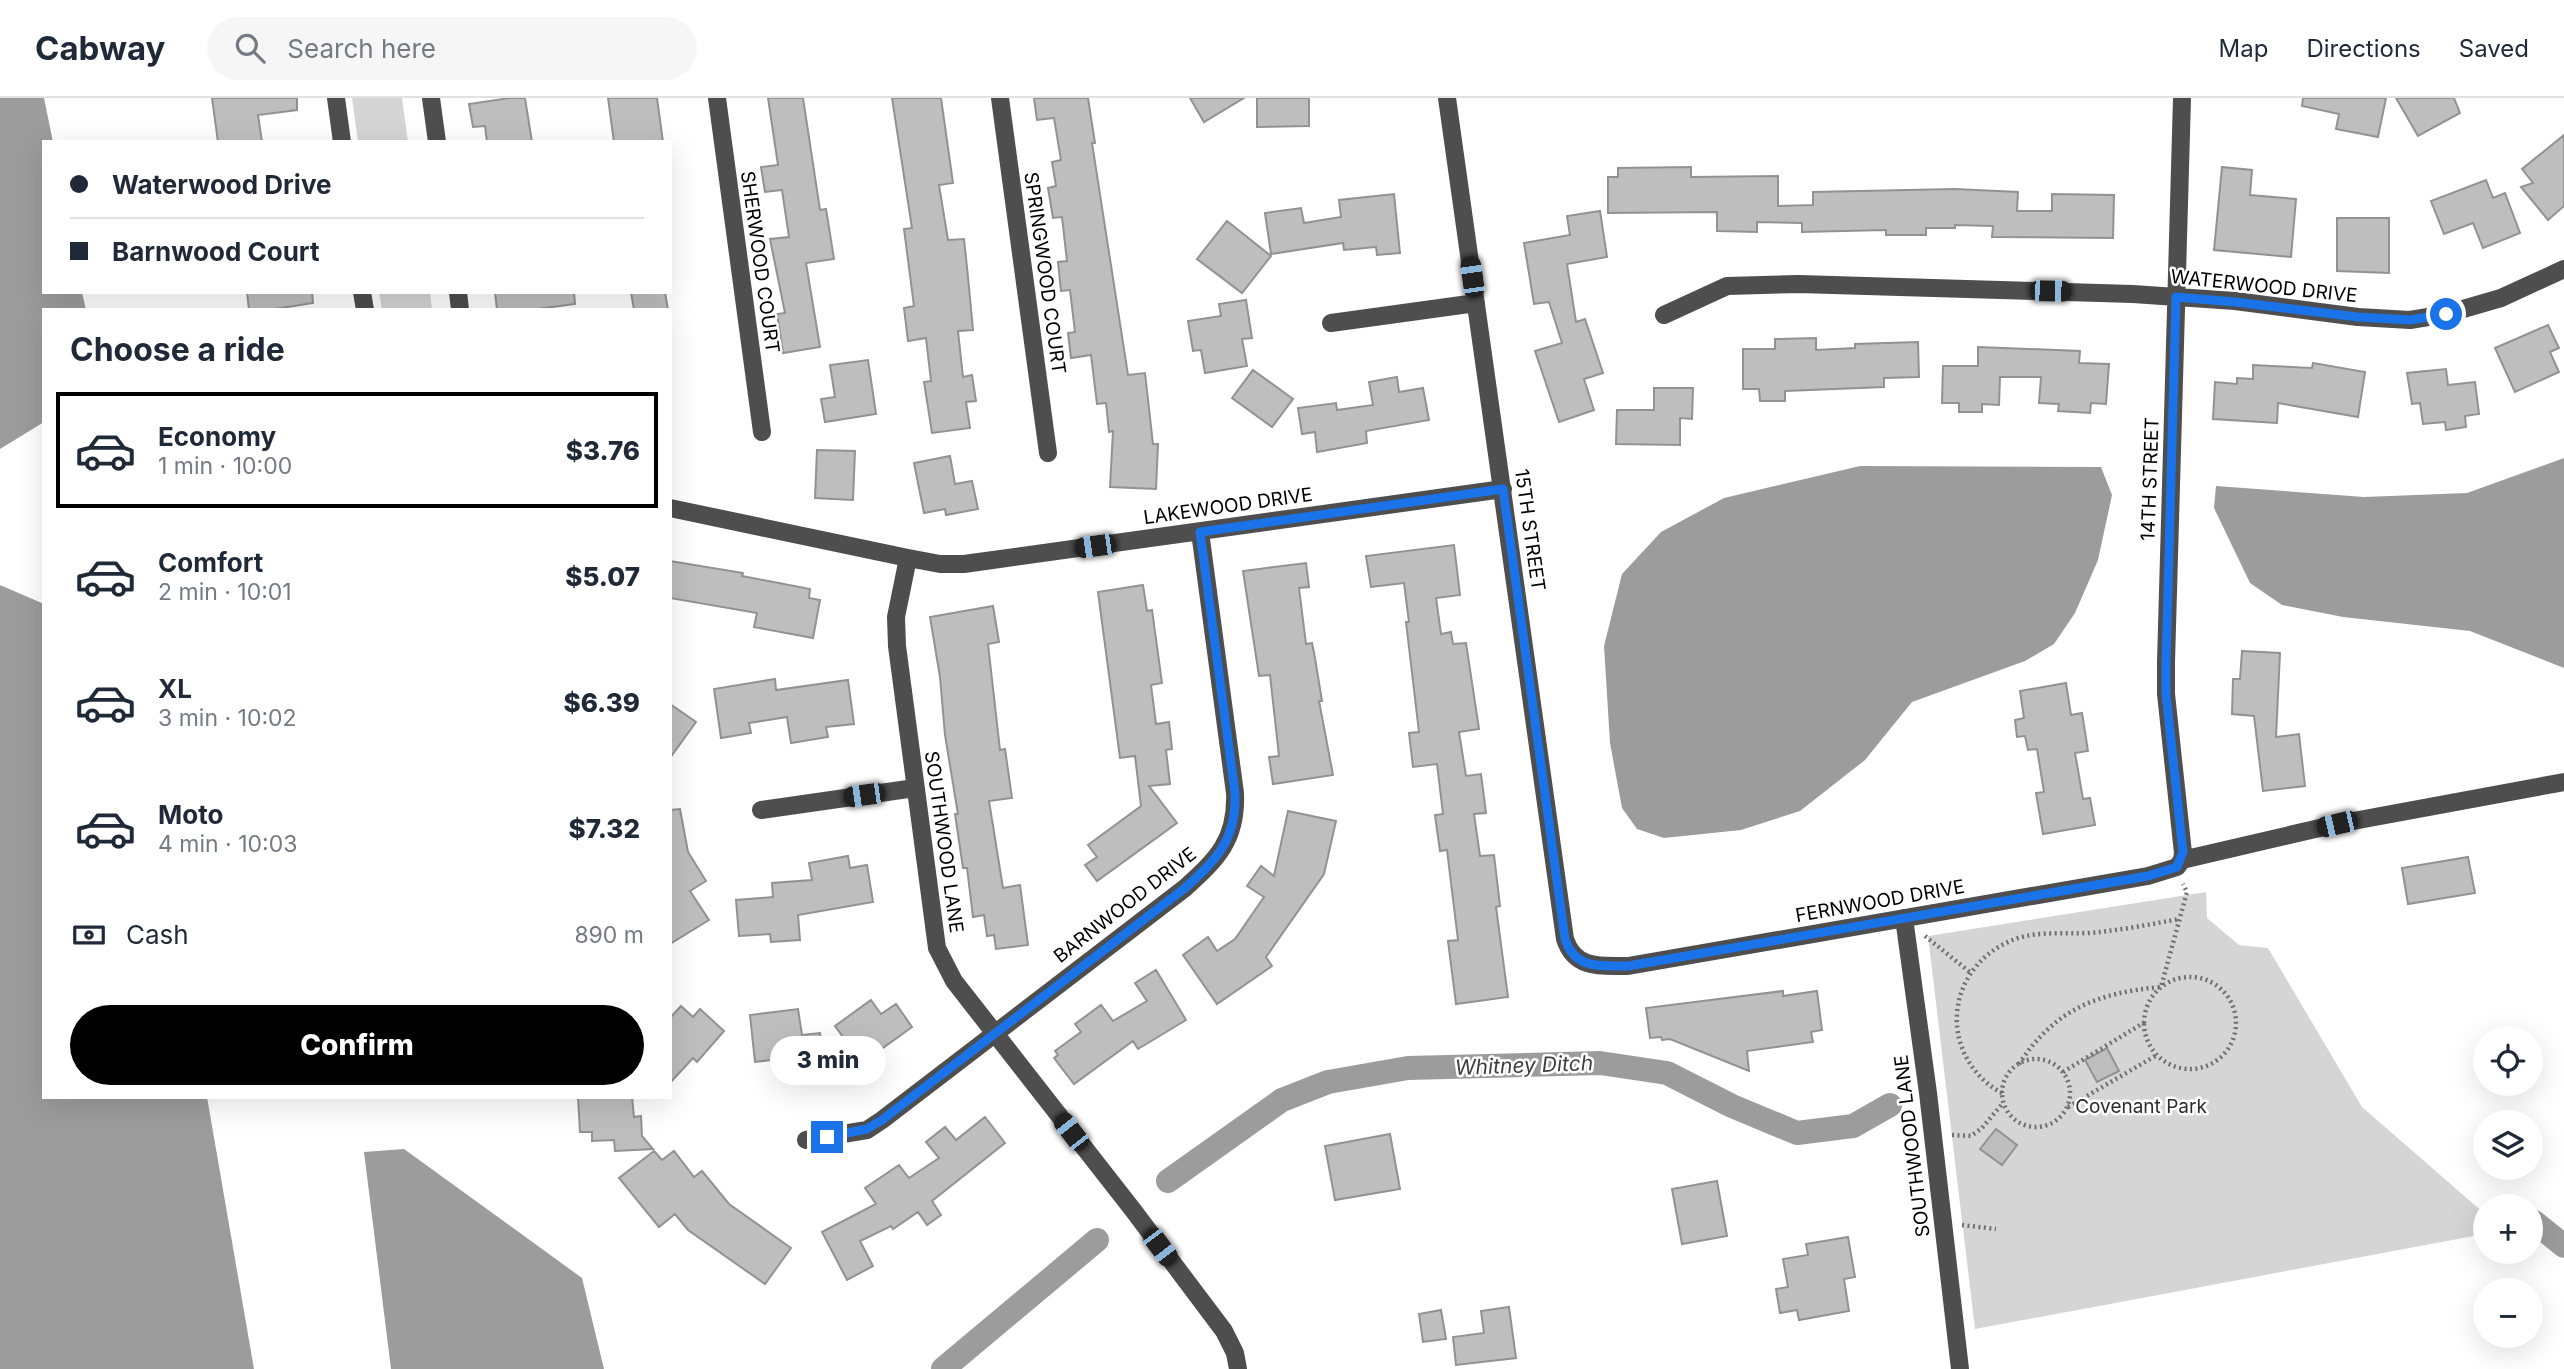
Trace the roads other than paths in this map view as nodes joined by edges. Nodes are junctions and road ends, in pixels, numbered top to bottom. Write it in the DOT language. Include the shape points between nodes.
graph roads {
  1 [pos="336,98"];
  2 [pos="431,98"];
  3 [pos="717,98"];
  4 [pos="1000,98"];
  5 [pos="1447,98"];
  6 [pos="2182,98"];
  7 [pos="342,140"];
  8 [pos="437,140"];
  9 [pos="2564,269"];
  10 [pos="2176,297"];
  11 [pos="1476,303"];
  12 [pos="1664,315"];
  13 [pos="1331,323"];
  14 [pos="762,432"];
  15 [pos="1048,453"];
  16 [pos="1503,489"];
  17 [pos="672,508"];
  18 [pos="1200,532"];
  19 [pos="908,558"];
  20 [pos="2564,782"];
  21 [pos="915,788"];
  22 [pos="761,810"];
  23 [pos="2179,863"];
  24 [pos="1904,918"];
  25 [pos="1581,962"];
  26 [pos="994,1034"];
  27 [pos="806,1140"];
  28 [pos="1238,1369"];
  29 [pos="1959,1369"];
  1 -- 7 [label="street"];
  2 -- 8 [label="street"];
  3 -- 14 [label="street, SHERWOOD COURT"];
  4 -- 15 [label="street, SPRINGWOOD COURT"];
  5 -- 11 [label="street, 15TH STREET"];
  6 -- 10 [label="street, 14TH STREET"];
  9 -- 10 [label="street, WATERWOOD DRIVE" via="2501,298 2410,320"];
  10 -- 12 [label="street, WATERWOOD DRIVE" via="1800,284 1727,286"];
  10 -- 23 [label="street, 14TH STREET" via="2166,694 2177,777"];
  11 -- 13 [label="street"];
  11 -- 16 [label="street, 15TH STREET"];
  16 -- 18 [label="street, LAKEWOOD DRIVE"];
  16 -- 25 [label="street, 15TH STREET" via="1565,939"];
  17 -- 19 [label="street, LAKEWOOD DRIVE"];
  18 -- 19 [label="street, LAKEWOOD DRIVE" via="964,564"];
  18 -- 26 [label="street, BARNWOOD DRIVE" via="1235,793 1228,839 1215,860 1185,888"];
  19 -- 21 [label="street, SOUTHWOOD LANE" via="896,617"];
  20 -- 23 [label="street, FERNWOOD DRIVE" via="2337,824"];
  21 -- 22 [label="street"];
  21 -- 26 [label="street, SOUTHWOOD LANE" via="937,948 954,981"];
  23 -- 24 [label="street, FERNWOOD DRIVE" via="2148,876"];
  24 -- 25 [label="street, FERNWOOD DRIVE" via="1628,966 1596,967"];
  24 -- 29 [label="street, SOUTHWOOD LANE"];
  26 -- 27 [label="street, BARNWOOD DRIVE" via="867,1129"];
  26 -- 28 [label="street, SOUTHWOOD LANE" via="1224,1331"];
}
